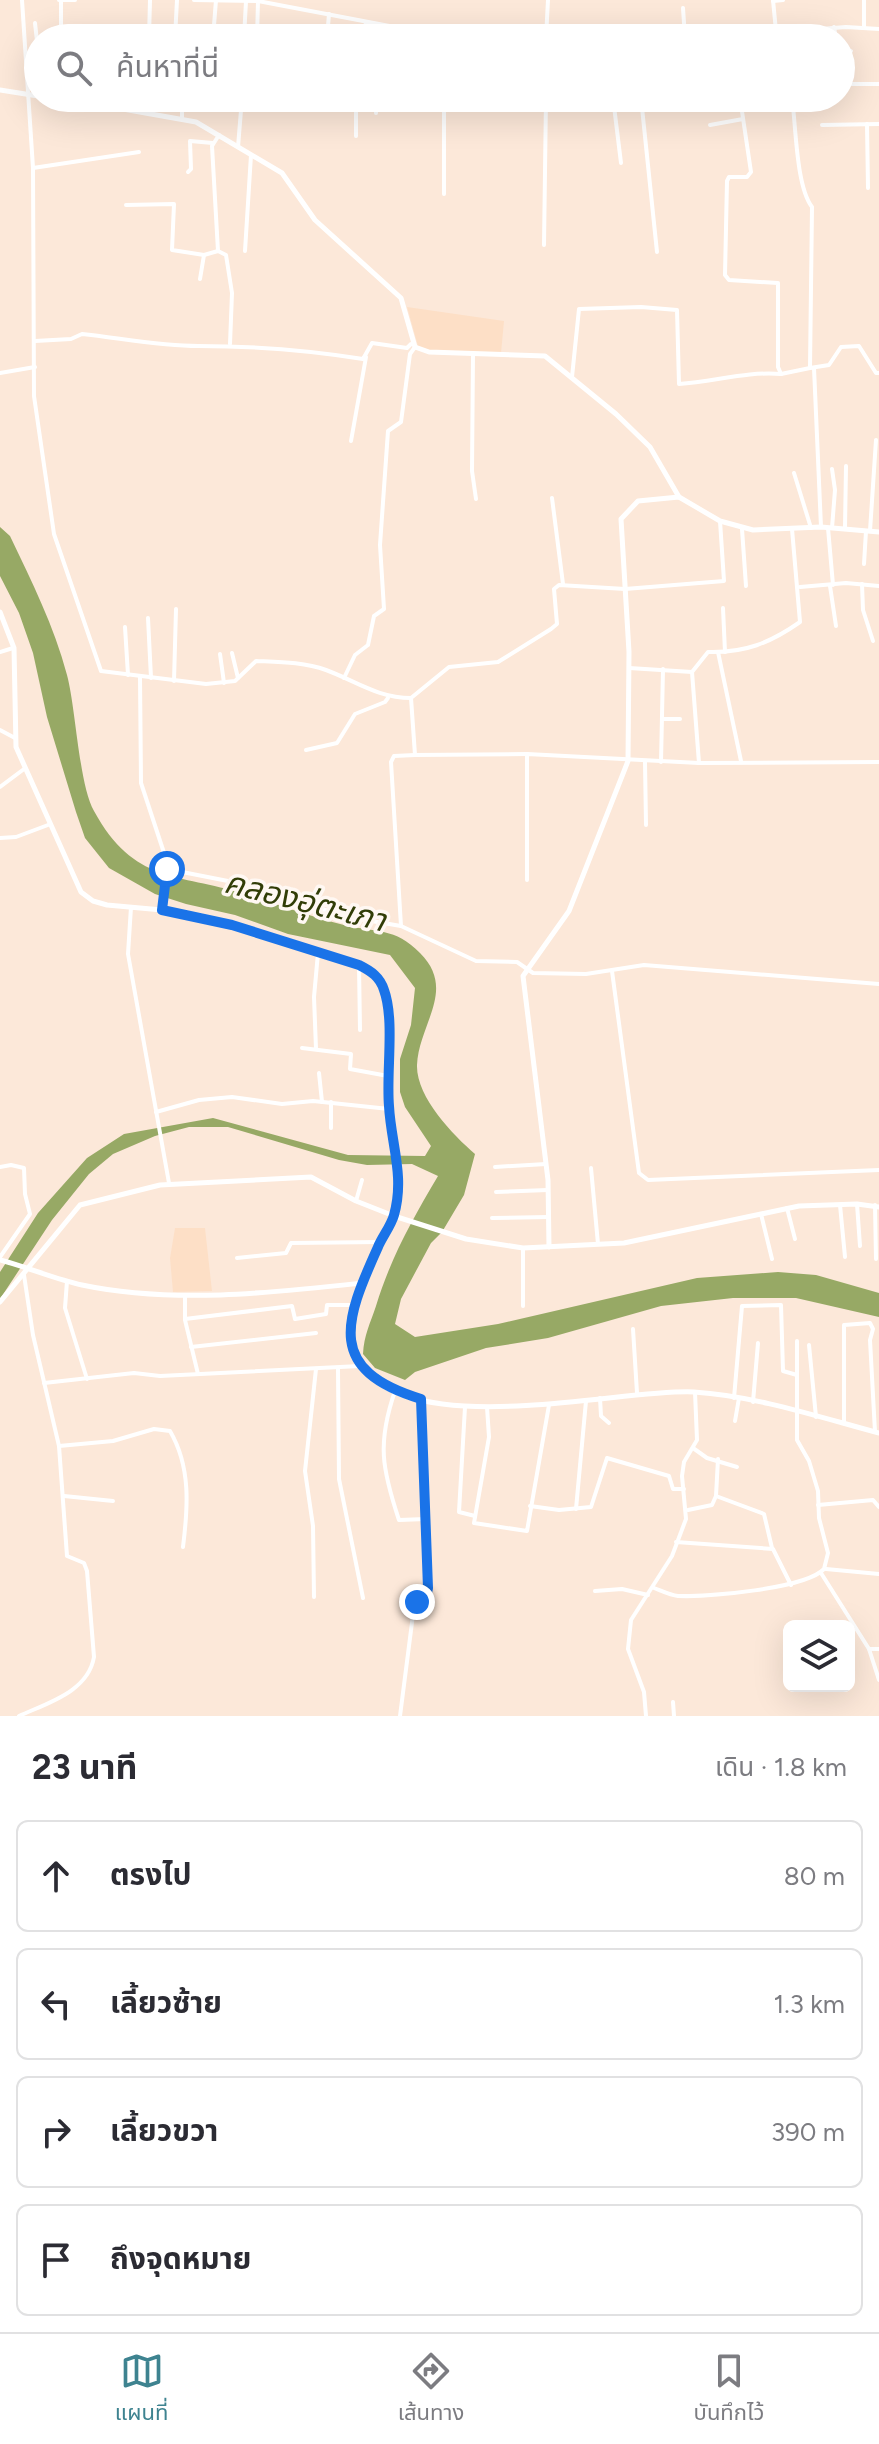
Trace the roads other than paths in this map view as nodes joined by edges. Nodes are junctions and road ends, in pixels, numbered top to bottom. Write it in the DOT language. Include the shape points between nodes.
graph roads {
  1 [pos="22,0"];
  2 [pos="60,0"];
  3 [pos="75,0"];
  4 [pos="150,0"];
  5 [pos="177,0"];
  6 [pos="194,0"];
  7 [pos="216,0"];
  8 [pos="548,0"];
  9 [pos="773,0"];
  10 [pos="783,0"];
  11 [pos="864,0"];
  12 [pos="246,1"];
  13 [pos="258,1"];
  14 [pos="683,8"];
  15 [pos="329,14"];
  16 [pos="366,22"];
  17 [pos="61,24"];
  18 [pos="149,24"];
  19 [pos="176,24"];
  20 [pos="214,24"];
  21 [pos="245,24"];
  22 [pos="257,24"];
  23 [pos="328,24"];
  24 [pos="376,24"];
  25 [pos="547,24"];
  26 [pos="684,24"];
  27 [pos="775,24"];
  28 [pos="855,28"];
  29 [pos="864,28"];
  30 [pos="879,29"];
  31 [pos="23,33"];
  32 [pos="24,42"];
  33 [pos="855,84"];
  34 [pos="879,84"];
  35 [pos="0,90"];
  36 [pos="24,94"];
  37 [pos="31,112"];
  38 [pos="139,112"];
  39 [pos="182,112"];
  40 [pos="241,112"];
  41 [pos="356,112"];
  42 [pos="444,112"];
  43 [pos="546,112"];
  44 [pos="615,112"];
  45 [pos="642,112"];
  46 [pos="742,112"];
  47 [pos="794,112"];
  48 [pos="150,114"];
  49 [pos="182,118"];
  50 [pos="743,119"];
  51 [pos="867,124"];
  52 [pos="879,124"];
  53 [pos="710,125"];
  54 [pos="822,125"];
  55 [pos="219,135"];
  56 [pos="356,136"];
  57 [pos="213,143"];
  58 [pos="238,147"];
  59 [pos="139,152"];
  60 [pos="251,155"];
  61 [pos="621,163"];
  62 [pos="33,168"];
  63 [pos="188,172"];
  64 [pos="868,188"];
  65 [pos="444,194"];
  66 [pos="126,205"];
  67 [pos="544,245"];
  68 [pos="218,251"];
  69 [pos="245,251"];
  70 [pos="657,252"];
  71 [pos="204,255"];
  72 [pos="200,279"];
  73 [pos="35,341"];
  74 [pos="230,344"];
  75 [pos="413,346"];
  76 [pos="473,353"];
  77 [pos="366,356"];
  78 [pos="35,367"];
  79 [pos="812,368"];
  80 [pos="0,373"];
  81 [pos="879,373"];
  82 [pos="781,374"];
  83 [pos="572,377"];
  84 [pos="876,440"];
  85 [pos="351,441"];
  86 [pos="846,466"];
  87 [pos="832,469"];
  88 [pos="794,473"];
  89 [pos="679,497"];
  90 [pos="552,498"];
  91 [pos="476,499"];
  92 [pos="720,521"];
  93 [pos="821,527"];
  94 [pos="811,528"];
  95 [pos="830,528"];
  96 [pos="845,528"];
  97 [pos="742,529"];
  98 [pos="792,529"];
  99 [pos="868,531"];
  100 [pos="879,532"];
  101 [pos="864,564"];
  102 [pos="563,584"];
  103 [pos="862,584"];
  104 [pos="746,586"];
  105 [pos="832,586"];
  106 [pos="879,586"];
  107 [pos="800,587"];
  108 [pos="625,589"];
  109 [pos="723,608"];
  110 [pos="176,609"];
  111 [pos="1,616"];
  112 [pos="148,618"];
  113 [pos="836,626"];
  114 [pos="125,627"];
  115 [pos="873,641"];
  116 [pos="14,648"];
  117 [pos="0,652"];
  118 [pos="718,652"];
  119 [pos="725,652"];
  120 [pos="232,653"];
  121 [pos="220,654"];
  122 [pos="629,668"];
  123 [pos="663,669"];
  124 [pos="692,672"];
  125 [pos="128,675"];
  126 [pos="140,677"];
  127 [pos="151,678"];
  128 [pos="238,678"];
  129 [pos="344,678"];
  130 [pos="174,681"];
  131 [pos="224,683"];
  132 [pos="388,698"];
  133 [pos="411,698"];
  134 [pos="663,719"];
  135 [pos="680,719"];
  136 [pos="0,730"];
  137 [pos="15,738"];
  138 [pos="306,750"];
  139 [pos="527,754"];
  140 [pos="415,755"];
  141 [pos="628,761"];
  142 [pos="741,761"];
  143 [pos="645,762"];
  144 [pos="661,762"];
  145 [pos="879,762"];
  146 [pos="699,763"];
  147 [pos="24,769"];
  148 [pos="0,787"];
  149 [pos="48,825"];
  150 [pos="646,825"];
  151 [pos="0,838"];
  152 [pos="167,870"];
  153 [pos="527,880"];
  154 [pos="131,907"];
  155 [pos="163,907"];
  156 [pos="401,926"];
  157 [pos="318,953"];
  158 [pos="359,965"];
  159 [pos="526,969"];
  160 [pos="612,971"];
  161 [pos="879,984"];
  162 [pos="360,1030"];
  163 [pos="302,1048"];
  164 [pos="316,1049"];
  165 [pos="319,1073"];
  166 [pos="388,1076"];
  167 [pos="322,1102"];
  168 [pos="331,1102"];
  169 [pos="389,1109"];
  170 [pos="156,1112"];
  171 [pos="331,1128"];
  172 [pos="546,1164"];
  173 [pos="0,1167"];
  174 [pos="495,1167"];
  175 [pos="591,1168"];
  176 [pos="879,1170"];
  177 [pos="362,1180"];
  178 [pos="169,1183"];
  179 [pos="548,1190"];
  180 [pos="496,1192"];
  181 [pos="356,1201"];
  182 [pos="857,1204"];
  183 [pos="840,1205"];
  184 [pos="877,1206"];
  185 [pos="787,1208"];
  186 [pos="761,1214"];
  187 [pos="394,1216"];
  188 [pos="549,1217"];
  189 [pos="492,1218"];
  190 [pos="795,1239"];
  191 [pos="380,1242"];
  192 [pos="598,1246"];
  193 [pos="860,1246"];
  194 [pos="549,1247"];
  195 [pos="523,1248"];
  196 [pos="845,1257"];
  197 [pos="237,1258"];
  198 [pos="0,1259"];
  199 [pos="772,1259"];
  200 [pos="876,1259"];
  201 [pos="29,1268"];
  202 [pos="24,1275"];
  203 [pos="67,1281"];
  204 [pos="363,1283"];
  205 [pos="185,1295"];
  206 [pos="0,1302"];
  207 [pos="353,1305"];
  208 [pos="523,1306"];
  209 [pos="185,1319"];
  210 [pos="633,1329"];
  211 [pos="316,1333"];
  212 [pos="797,1341"];
  213 [pos="758,1343"];
  214 [pos="809,1345"];
  215 [pos="191,1347"];
  216 [pos="360,1366"];
  217 [pos="316,1369"];
  218 [pos="338,1369"];
  219 [pos="198,1374"];
  220 [pos="797,1375"];
  221 [pos="87,1379"];
  222 [pos="44,1383"];
  223 [pos="395,1391"];
  224 [pos="695,1392"];
  225 [pos="637,1393"];
  226 [pos="600,1398"];
  227 [pos="737,1398"];
  228 [pos="421,1399"];
  229 [pos="586,1401"];
  230 [pos="753,1402"];
  231 [pos="549,1405"];
  232 [pos="465,1407"];
  233 [pos="487,1407"];
  234 [pos="797,1412"];
  235 [pos="816,1417"];
  236 [pos="735,1421"];
  237 [pos="609,1423"];
  238 [pos="844,1423"];
  239 [pos="877,1432"];
  240 [pos="59,1446"];
  241 [pos="693,1448"];
  242 [pos="718,1459"];
  243 [pos="737,1467"];
  244 [pos="684,1489"];
  245 [pos="64,1496"];
  246 [pos="716,1496"];
  247 [pos="113,1501"];
  248 [pos="818,1505"];
  249 [pos="530,1506"];
  250 [pos="879,1507"];
  251 [pos="576,1509"];
  252 [pos="688,1510"];
  253 [pos="475,1516"];
  254 [pos="426,1519"];
  255 [pos="676,1542"];
  256 [pos="183,1547"];
  257 [pos="773,1549"];
  258 [pos="823,1571"];
  259 [pos="879,1574"];
  260 [pos="791,1585"];
  261 [pos="654,1588"];
  262 [pos="595,1591"];
  263 [pos="648,1595"];
  264 [pos="314,1597"];
  265 [pos="363,1598"];
  266 [pos="869,1649"];
  267 [pos="879,1649"];
  268 [pos="879,1680"];
  269 [pos="673,1702"];
  270 [pos="19,1716"];
  271 [pos="400,1716"];
  272 [pos="646,1716"];
  273 [pos="674,1716"];
  1 -- 31 [label="street"];
  2 -- 3 [label="street"];
  2 -- 17 [label="street"];
  4 -- 18 [label="street"];
  5 -- 19 [label="street"];
  6 -- 7 [label="street"];
  7 -- 12 [label="street"];
  7 -- 20 [label="street"];
  8 -- 25 [label="street"];
  9 -- 10 [label="street"];
  9 -- 27 [label="street"];
  11 -- 29 [label="street"];
  12 -- 13 [label="street"];
  12 -- 21 [label="street"];
  13 -- 15 [label="street"];
  13 -- 22 [label="street"];
  14 -- 26 [label="street"];
  15 -- 16 [label="street"];
  15 -- 23 [label="street"];
  16 -- 24 [label="street"];
  28 -- 29 [label="street"];
  29 -- 30 [label="street"];
  31 -- 32 [label="street"];
  33 -- 34 [label="street"];
  35 -- 36 [label="street"];
  37 -- 62 [label="street"];
  38 -- 48 [label="street"];
  39 -- 49 [label="street"];
  40 -- 58 [label="street"];
  41 -- 56 [label="street"];
  42 -- 65 [label="street"];
  43 -- 67 [label="street"];
  44 -- 61 [label="street"];
  45 -- 70 [label="street"];
  46 -- 50 [label="street"];
  47 -- 79 [label="street" via="802,178 812,207"];
  48 -- 49 [label="street"];
  49 -- 55 [label="street"];
  50 -- 53 [label="street"];
  50 -- 82 [label="street" via="751,172 727,181 725,275 729,280 778,283"];
  51 -- 52 [label="street"];
  51 -- 54 [label="street"];
  51 -- 64 [label="street"];
  55 -- 57 [label="street"];
  55 -- 58 [label="street"];
  57 -- 63 [label="street" via="190,141"];
  57 -- 68 [label="street"];
  58 -- 60 [label="street"];
  59 -- 62 [label="street"];
  60 -- 69 [label="street"];
  60 -- 75 [label="street" via="282,173 315,220 393,287"];
  62 -- 73 [label="street"];
  66 -- 71 [label="street" via="174,204 172,250"];
  68 -- 71 [label="street"];
  68 -- 74 [label="street" via="226,255 232,293"];
  71 -- 72 [label="street"];
  73 -- 74 [label="street" via="82,334 196,346"];
  73 -- 78 [label="street"];
  74 -- 77 [label="street"];
  75 -- 76 [label="street" via="429,352"];
  75 -- 77 [label="street" via="372,343"];
  75 -- 129 [label="street" via="401,422 388,431 380,545 384,609 374,616 368,645 355,655"];
  76 -- 83 [label="street" via="545,356"];
  76 -- 91 [label="street"];
  77 -- 85 [label="street"];
  78 -- 80 [label="street"];
  78 -- 125 [label="street" via="34,396 54,534 101,671"];
  79 -- 81 [label="street" via="829,365 841,347 859,346"];
  79 -- 82 [label="street"];
  79 -- 93 [label="street"];
  82 -- 83 [label="street" via="679,384 677,310 641,307 579,309"];
  83 -- 89 [label="street" via="650,447"];
  84 -- 99 [label="street"];
  86 -- 96 [label="street"];
  87 -- 95 [label="street"];
  88 -- 94 [label="street"];
  89 -- 92 [label="street"];
  89 -- 108 [label="street" via="638,501 621,519"];
  90 -- 102 [label="street"];
  92 -- 97 [label="street"];
  92 -- 108 [label="street" via="724,581"];
  93 -- 94 [label="street"];
  93 -- 95 [label="street"];
  94 -- 98 [label="street"];
  95 -- 96 [label="street"];
  95 -- 105 [label="street"];
  96 -- 99 [label="street"];
  97 -- 98 [label="street"];
  97 -- 104 [label="street"];
  98 -- 107 [label="street"];
  99 -- 100 [label="street"];
  99 -- 101 [label="street"];
  102 -- 108 [label="street"];
  102 -- 133 [label="street" via="554,589 558,617 551,629 498,662 449,667"];
  103 -- 105 [label="street"];
  103 -- 106 [label="street"];
  103 -- 115 [label="street"];
  105 -- 107 [label="street"];
  105 -- 113 [label="street"];
  107 -- 119 [label="street" via="800,622 766,643"];
  108 -- 122 [label="street"];
  109 -- 119 [label="street"];
  110 -- 130 [label="street"];
  111 -- 116 [label="street"];
  112 -- 127 [label="street"];
  114 -- 125 [label="street"];
  116 -- 117 [label="street"];
  116 -- 137 [label="street"];
  118 -- 119 [label="street"];
  118 -- 124 [label="street" via="708,652"];
  118 -- 142 [label="street"];
  120 -- 128 [label="street"];
  121 -- 131 [label="street"];
  122 -- 123 [label="street"];
  122 -- 141 [label="street"];
  123 -- 124 [label="street"];
  123 -- 134 [label="street"];
  124 -- 146 [label="street"];
  125 -- 126 [label="street"];
  126 -- 127 [label="street"];
  126 -- 152 [label="street" via="141,783"];
  127 -- 130 [label="street"];
  128 -- 129 [label="street" via="256,661 295,663"];
  128 -- 131 [label="street"];
  129 -- 132 [label="street"];
  130 -- 131 [label="street"];
  132 -- 133 [label="street"];
  132 -- 138 [label="street" via="355,714 337,743"];
  133 -- 140 [label="street"];
  134 -- 135 [label="street"];
  134 -- 144 [label="street"];
  136 -- 137 [label="street"];
  137 -- 147 [label="street"];
  139 -- 140 [label="street"];
  139 -- 141 [label="street"];
  139 -- 153 [label="street"];
  140 -- 156 [label="street" via="391,759"];
  141 -- 143 [label="street"];
  141 -- 159 [label="street" via="569,911"];
  142 -- 145 [label="street"];
  142 -- 146 [label="street"];
  143 -- 144 [label="street"];
  143 -- 150 [label="street"];
  144 -- 146 [label="street"];
  147 -- 148 [label="street"];
  147 -- 149 [label="street"];
  149 -- 151 [label="street"];
  149 -- 154 [label="street" via="81,892 93,901"];
  152 -- 155 [label="street"];
  152 -- 156 [label="street"];
  154 -- 155 [label="street"];
  154 -- 170 [label="street" via="128,954"];
  155 -- 157 [label="street"];
  156 -- 159 [label="street" via="476,961 517,962"];
  157 -- 158 [label="street"];
  157 -- 164 [label="street"];
  158 -- 162 [label="street"];
  158 -- 166 [label="street" via="373,973 386,992"];
  159 -- 160 [label="street"];
  159 -- 172 [label="street" via="522,989"];
  160 -- 161 [label="street" via="649,965"];
  160 -- 176 [label="street" via="639,1173 648,1180"];
  163 -- 164 [label="street"];
  164 -- 166 [label="street" via="351,1054 350,1069"];
  165 -- 167 [label="street"];
  166 -- 169 [label="street"];
  167 -- 168 [label="street"];
  167 -- 170 [label="street" via="282,1104 232,1097"];
  168 -- 169 [label="street"];
  168 -- 171 [label="street"];
  169 -- 187 [label="street" via="399,1157"];
  170 -- 178 [label="street"];
  172 -- 174 [label="street"];
  172 -- 179 [label="street"];
  173 -- 198 [label="street" via="24,1168 30,1214"];
  175 -- 192 [label="street"];
  177 -- 181 [label="street"];
  178 -- 181 [label="street" via="311,1177"];
  178 -- 201 [label="street" via="80,1205"];
  179 -- 180 [label="street"];
  179 -- 188 [label="street"];
  181 -- 187 [label="street"];
  182 -- 183 [label="street"];
  182 -- 184 [label="street"];
  182 -- 193 [label="street"];
  183 -- 185 [label="street"];
  183 -- 196 [label="street"];
  184 -- 200 [label="street"];
  185 -- 186 [label="street"];
  185 -- 190 [label="street"];
  186 -- 192 [label="street"];
  186 -- 199 [label="street"];
  187 -- 191 [label="street"];
  187 -- 195 [label="street" via="497,1247"];
  188 -- 189 [label="street"];
  188 -- 194 [label="street"];
  191 -- 197 [label="street" via="291,1243 286,1253"];
  191 -- 204 [label="street"];
  192 -- 194 [label="street"];
  194 -- 195 [label="street"];
  195 -- 208 [label="street"];
  198 -- 201 [label="street"];
  201 -- 202 [label="street"];
  201 -- 203 [label="street"];
  202 -- 206 [label="street"];
  202 -- 222 [label="street"];
  203 -- 205 [label="street"];
  203 -- 221 [label="street" via="65,1308"];
  204 -- 205 [label="street"];
  204 -- 207 [label="street"];
  205 -- 209 [label="street"];
  207 -- 209 [label="street" via="327,1305 320,1318 295,1319 292,1306"];
  207 -- 216 [label="street" via="350,1328"];
  209 -- 215 [label="street"];
  210 -- 225 [label="street"];
  211 -- 215 [label="street"];
  212 -- 220 [label="street"];
  213 -- 230 [label="street"];
  214 -- 235 [label="street"];
  215 -- 219 [label="street"];
  216 -- 218 [label="street"];
  216 -- 223 [label="street" via="371,1379"];
  217 -- 218 [label="street"];
  217 -- 219 [label="street"];
  217 -- 264 [label="street" via="305,1471 313,1526"];
  218 -- 265 [label="street" via="339,1479"];
  219 -- 221 [label="street"];
  220 -- 227 [label="street" via="783,1371 781,1305 742,1306"];
  220 -- 234 [label="street"];
  221 -- 222 [label="street"];
  222 -- 240 [label="street"];
  223 -- 228 [label="street"];
  223 -- 254 [label="street" via="383,1426 388,1486 399,1520"];
  224 -- 225 [label="street"];
  224 -- 227 [label="street"];
  224 -- 241 [label="street" via="698,1434"];
  225 -- 226 [label="street"];
  226 -- 229 [label="street"];
  226 -- 237 [label="street" via="601,1416"];
  227 -- 230 [label="street"];
  227 -- 236 [label="street"];
  228 -- 232 [label="street"];
  228 -- 254 [label="street"];
  229 -- 231 [label="street"];
  229 -- 251 [label="street"];
  230 -- 234 [label="street"];
  231 -- 233 [label="street"];
  231 -- 249 [label="street"];
  232 -- 233 [label="street"];
  232 -- 253 [label="street" via="459,1512"];
  233 -- 253 [label="street" via="489,1437"];
  234 -- 235 [label="street"];
  234 -- 248 [label="street" via="797,1440 814,1475"];
  235 -- 238 [label="street"];
  238 -- 239 [label="street"];
  238 -- 239 [label="street" via="844,1325 870,1323"];
  240 -- 245 [label="street"];
  240 -- 256 [label="street" via="113,1441 154,1429 170,1431 186,1474"];
  241 -- 242 [label="street"];
  241 -- 244 [label="street" via="684,1462"];
  242 -- 243 [label="street"];
  242 -- 246 [label="street"];
  244 -- 251 [label="street" via="673,1489 669,1476 607,1458 593,1504"];
  244 -- 252 [label="street"];
  245 -- 247 [label="street"];
  245 -- 270 [label="street" via="67,1556 84,1563 87,1571 92,1670 62,1696"];
  246 -- 252 [label="street" via="712,1505"];
  246 -- 257 [label="street" via="764,1514"];
  248 -- 250 [label="street" via="873,1500"];
  248 -- 258 [label="street" via="828,1553"];
  249 -- 251 [label="street"];
  249 -- 253 [label="street" via="527,1531 476,1525"];
  252 -- 255 [label="street"];
  254 -- 271 [label="street" via="428,1588 426,1598 414,1607"];
  255 -- 257 [label="street"];
  255 -- 261 [label="street"];
  257 -- 260 [label="street"];
  258 -- 259 [label="street"];
  258 -- 260 [label="street"];
  258 -- 266 [label="street"];
  260 -- 261 [label="street" via="680,1596"];
  261 -- 263 [label="street"];
  262 -- 263 [label="street" via="622,1589"];
  263 -- 272 [label="street" via="631,1620 628,1649 644,1692"];
  266 -- 267 [label="street"];
  266 -- 268 [label="street"];
  269 -- 273 [label="street"];
}
